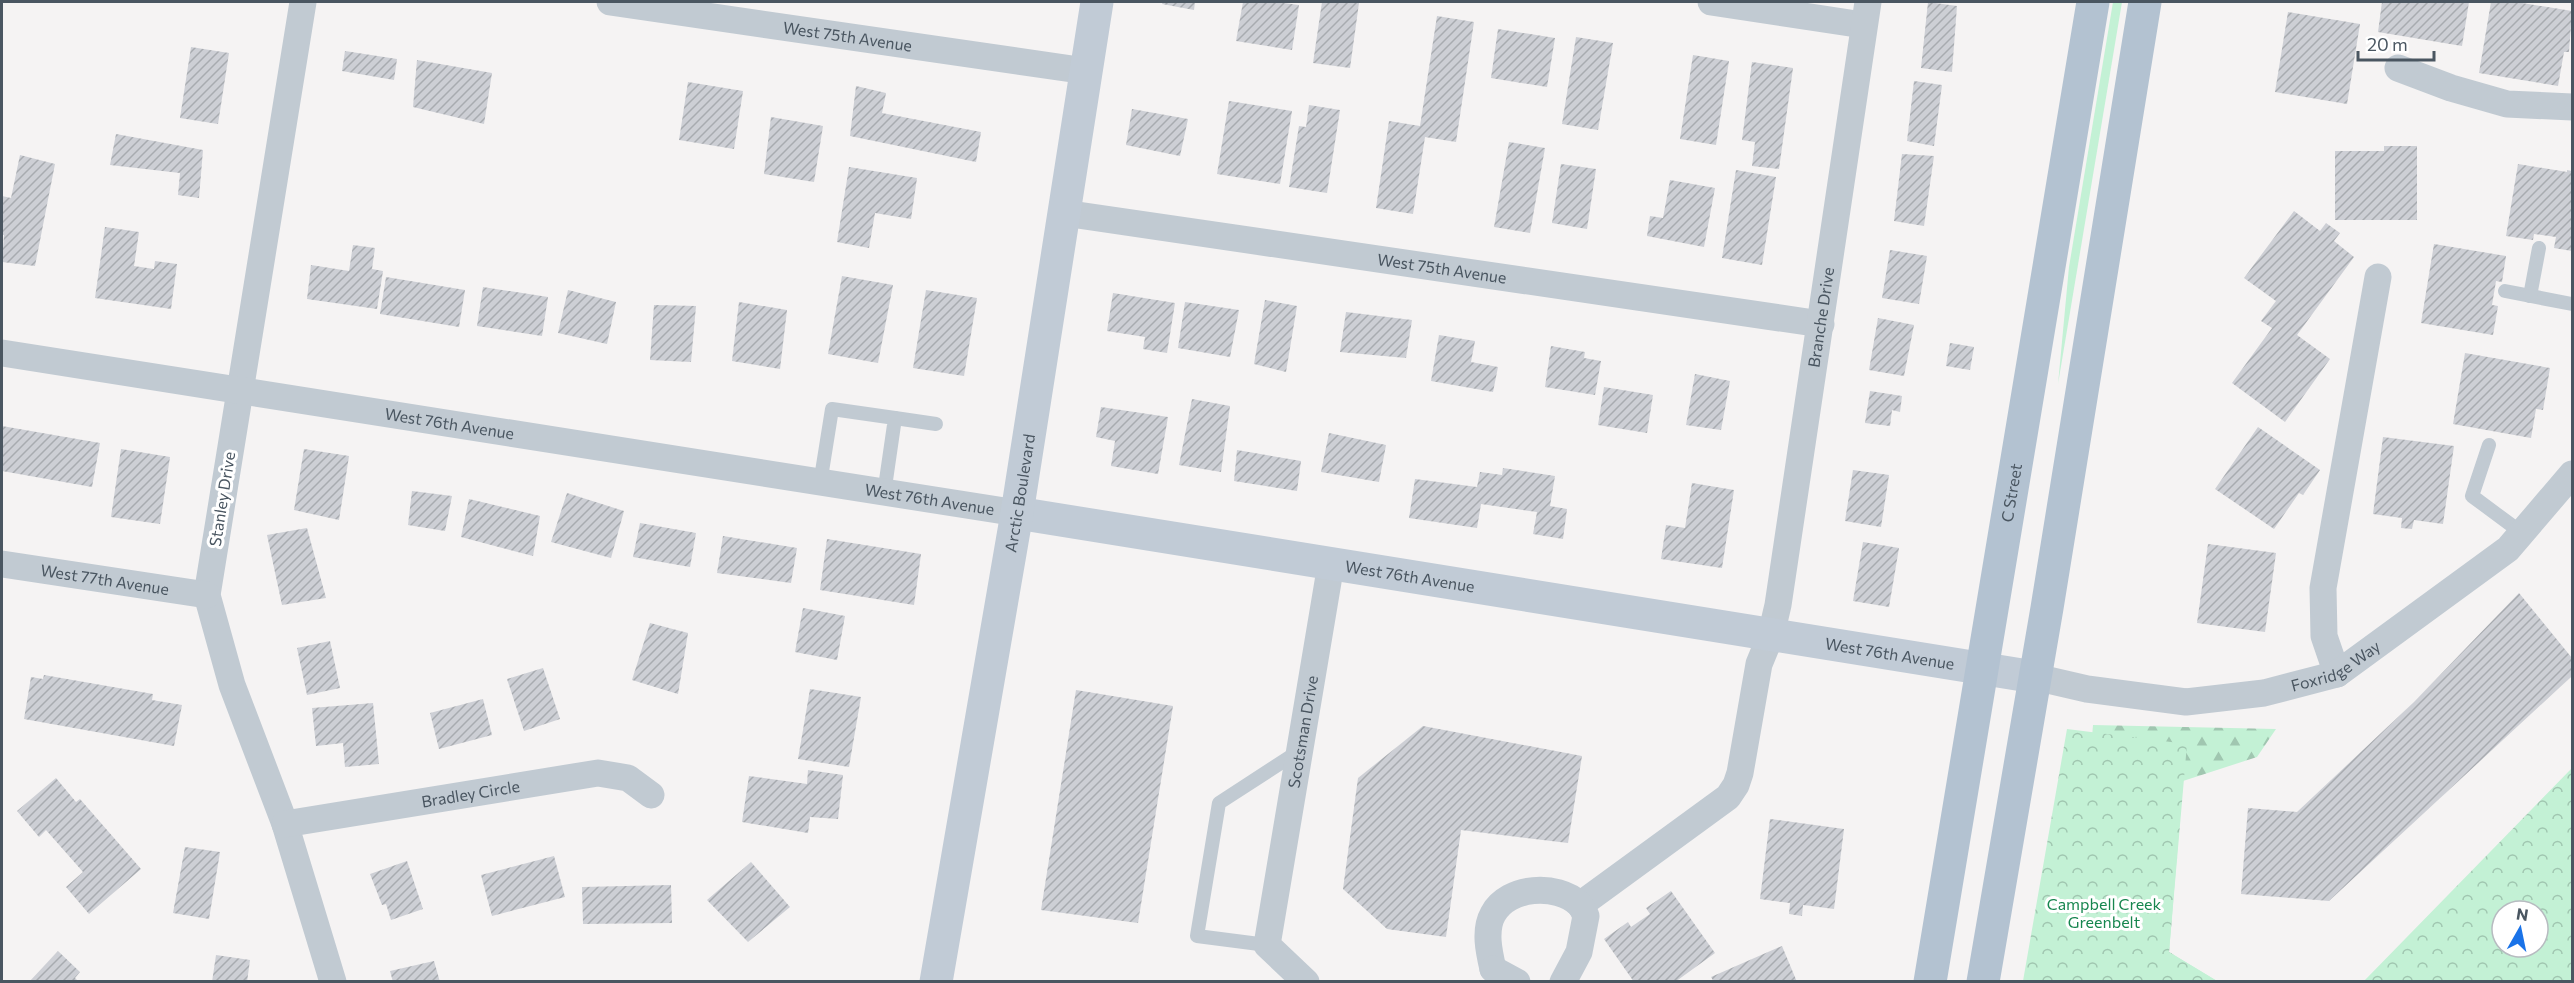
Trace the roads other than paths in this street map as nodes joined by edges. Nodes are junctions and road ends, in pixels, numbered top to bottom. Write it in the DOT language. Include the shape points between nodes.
graph roads {
  1 [pos="303,2"];
  2 [pos="610,2"];
  3 [pos="1097,2"];
  4 [pos="1711,2"];
  5 [pos="2093,2"];
  6 [pos="2145,2"];
  7 [pos="1865,13"];
  8 [pos="2398,68"];
  9 [pos="1086,71"];
  10 [pos="2572,107"];
  11 [pos="1064,213"];
  12 [pos="2540,248"];
  13 [pos="2378,277"];
  14 [pos="2505,291"];
  15 [pos="2530,296"];
  16 [pos="2572,304"];
  17 [pos="1821,324"];
  18 [pos="2,353"];
  19 [pos="240,391"];
  20 [pos="895,418"];
  21 [pos="936,424"];
  22 [pos="2490,445"];
  23 [pos="2572,474"];
  24 [pos="820,484"];
  25 [pos="884,494"];
  26 [pos="1017,513"];
  27 [pos="2522,532"];
  28 [pos="2,564"];
  29 [pos="1331,564"];
  30 [pos="207,595"];
  31 [pos="1771,635"];
  32 [pos="1982,668"];
  33 [pos="2337,674"];
  34 [pos="2035,677"];
  35 [pos="1301,749"];
  36 [pos="651,795"];
  37 [pos="285,824"];
  38 [pos="1580,905"];
  39 [pos="1267,945"];
  40 [pos="1483,975"];
  41 [pos="333,981"];
  42 [pos="936,981"];
  43 [pos="1306,981"];
  44 [pos="1517,981"];
  45 [pos="1563,981"];
  46 [pos="1930,981"];
  47 [pos="1983,981"];
  1 -- 19 [label="street, Stanley Drive"];
  2 -- 9 [label="street, West 75th Avenue"];
  3 -- 9 [label="street, Arctic Boulevard"];
  4 -- 7 [label="street"];
  5 -- 32 [label="main road, C Street"];
  6 -- 34 [label="main road"];
  7 -- 17 [label="street, Branche Drive"];
  8 -- 10 [label="street" via="2507,104"];
  9 -- 11 [label="street, Arctic Boulevard"];
  11 -- 17 [label="street, West 75th Avenue"];
  11 -- 26 [label="street, Arctic Boulevard"];
  12 -- 15 [label="lane"];
  13 -- 33 [label="street" via="2323,588 2324,636"];
  14 -- 15 [label="lane"];
  15 -- 16 [label="lane"];
  17 -- 31 [label="street, Branche Drive"];
  18 -- 19 [label="street, West 76th Avenue"];
  19 -- 24 [label="street, West 76th Avenue"];
  19 -- 30 [label="street, Stanley Drive"];
  20 -- 21 [label="lane"];
  20 -- 24 [label="lane" via="832,409"];
  20 -- 25 [label="lane"];
  22 -- 27 [label="lane" via="2472,496"];
  23 -- 27 [label="street, Foxridge Way"];
  24 -- 25 [label="street, West 76th Avenue"];
  25 -- 26 [label="street, West 76th Avenue"];
  26 -- 29 [label="street, West 76th Avenue"];
  26 -- 42 [label="street, Arctic Boulevard"];
  27 -- 33 [label="street, Foxridge Way" via="2508,549"];
  28 -- 30 [label="street, West 77th Avenue"];
  29 -- 31 [label="street, West 76th Avenue"];
  29 -- 35 [label="street, Scotsman Drive"];
  30 -- 37 [label="street, Stanley Drive" via="232,686"];
  31 -- 32 [label="street, West 76th Avenue"];
  31 -- 38 [label="street, Branche Drive" via="1759,664 1740,773 1728,797"];
  32 -- 34 [label="street, West 76th Avenue"];
  32 -- 46 [label="main road, C Street"];
  33 -- 34 [label="street, Foxridge Way" via="2264,693 2186,702 2087,689"];
  34 -- 47 [label="main road"];
  35 -- 39 [label="street, Scotsman Drive"];
  35 -- 39 [label="lane" via="1219,803 1197,936"];
  36 -- 37 [label="street, Bradley Circle" via="628,778 598,773"];
  37 -- 41 [label="street, Stanley Drive"];
  38 -- 40 [label="street" via="1563,894 1541,891 1517,893 1501,901 1489,925"];
  38 -- 45 [label="street" via="1587,916 1585,932"];
  39 -- 43 [label="street"];
  40 -- 44 [label="street"];
}
